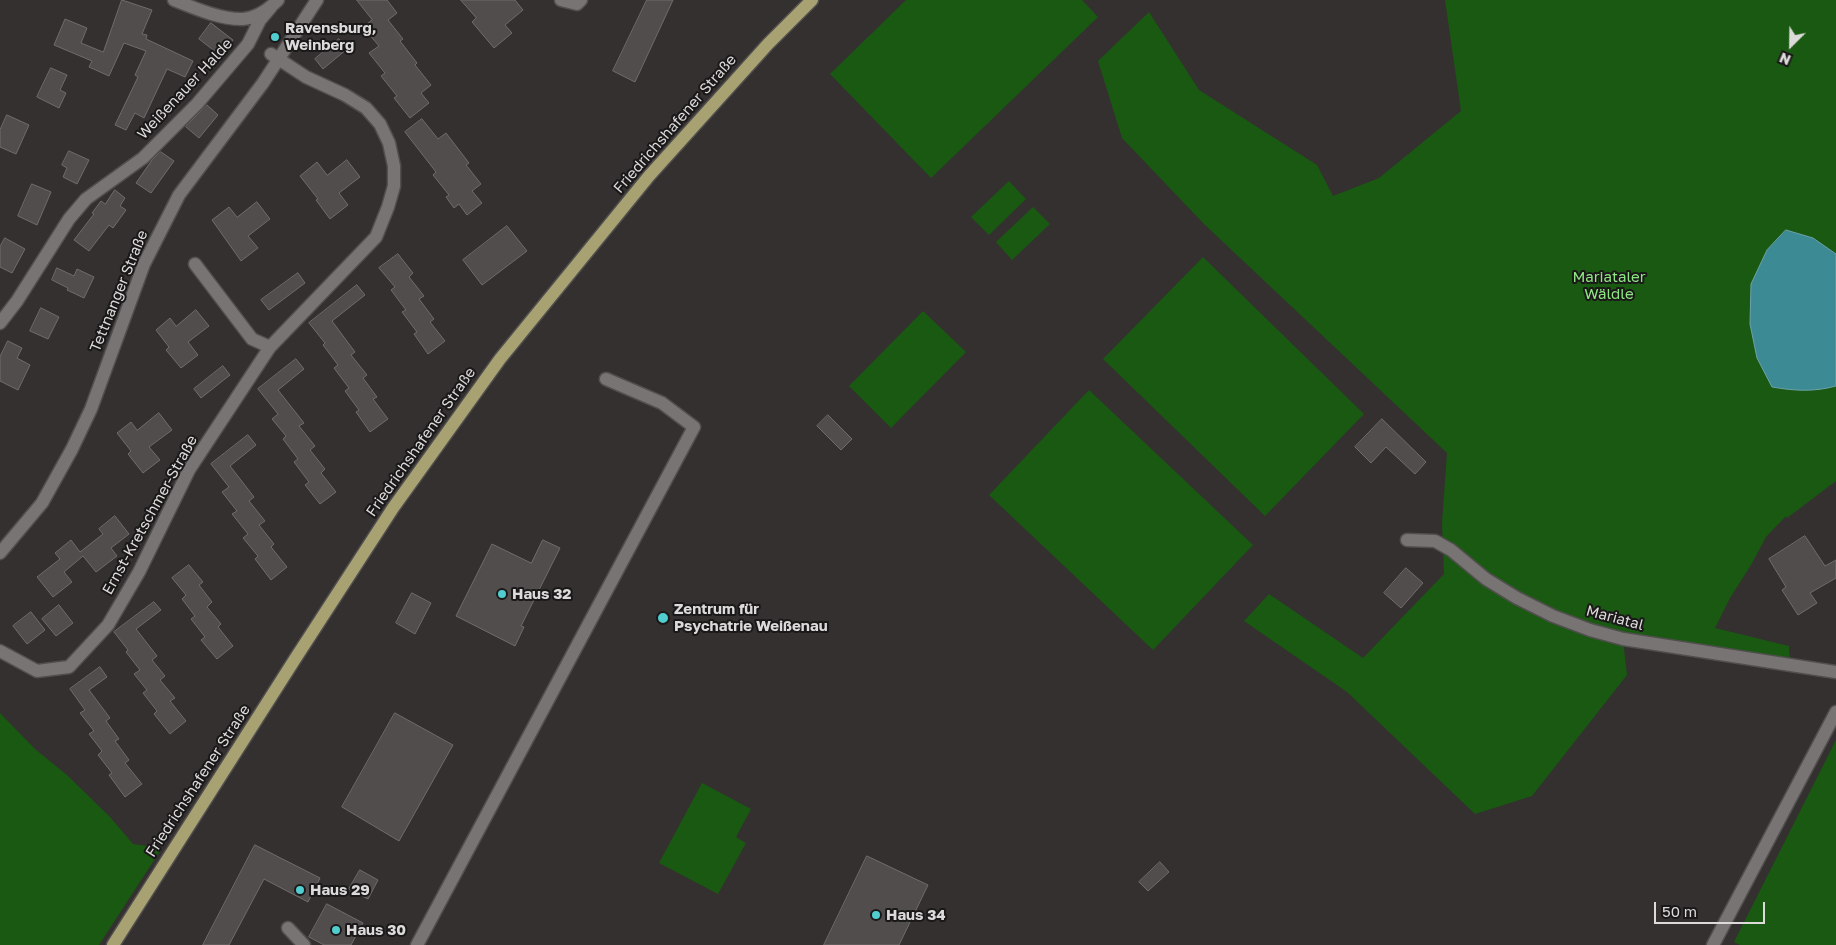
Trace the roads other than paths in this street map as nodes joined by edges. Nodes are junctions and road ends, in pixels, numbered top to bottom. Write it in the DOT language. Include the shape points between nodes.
graph roads {
  1 [pos="174,0"];
  2 [pos="317,0"];
  3 [pos="561,0"];
  4 [pos="581,0"];
  5 [pos="812,0"];
  6 [pos="274,3"];
  7 [pos="275,57"];
  8 [pos="196,264"];
  9 [pos="0,323"];
  10 [pos="270,347"];
  11 [pos="606,379"];
  12 [pos="1407,540"];
  13 [pos="0,553"];
  14 [pos="0,651"];
  15 [pos="1836,672"];
  16 [pos="1836,712"];
  17 [pos="288,928"];
  18 [pos="113,945"];
  19 [pos="304,945"];
  20 [pos="417,945"];
  21 [pos="1713,945"];
  1 -- 6 [label="street" via="244,19 255,16"];
  2 -- 7 [label="street, Tettnanger Straße"];
  3 -- 4 [label="street" via="577,4"];
  5 -- 18 [label="main road, Friedrichshafener Straße" via="649,176 500,359 388,516"];
  6 -- 9 [label="street, Weißenauer Halde" via="260,20 248,44 197,104 143,158 86,199 69,219"];
  7 -- 10 [label="street, Ernst-Kretschmer-Straße" via="366,108 380,124 389,143 394,186 376,237"];
  7 -- 13 [label="street, Tettnanger Straße" via="179,195 144,264 72,450 42,503"];
  8 -- 10 [label="street" via="252,338"];
  10 -- 14 [label="street, Ernst-Kretschmer-Straße" via="189,470 139,572 108,625 69,667 37,671"];
  11 -- 20 [label="street" via="662,404 694,426"];
  12 -- 15 [label="street, Mariatal" via="1435,542 1517,598 1590,630 1622,639"];
  16 -- 21 [label="street"];
  17 -- 19 [label="street"];
}
